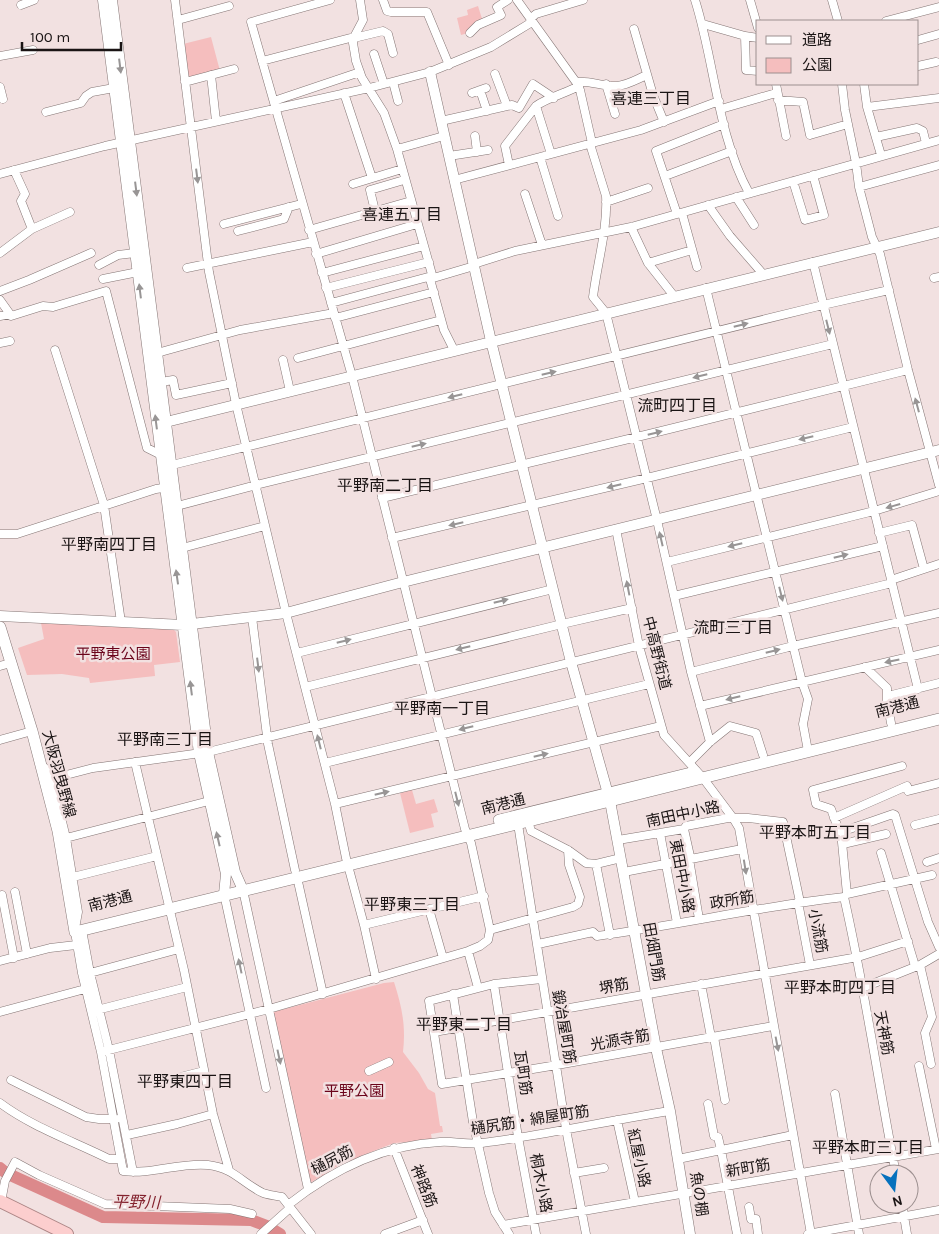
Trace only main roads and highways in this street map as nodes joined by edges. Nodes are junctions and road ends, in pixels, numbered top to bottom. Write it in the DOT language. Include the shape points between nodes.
graph roads {
  1 [pos="0,627"];
  2 [pos="6,665"];
  3 [pos="939,712"];
  4 [pos="939,719"];
  5 [pos="807,748"];
  6 [pos="700,774"];
  7 [pos="609,797"];
  8 [pos="466,832"];
  9 [pos="78,929"];
  10 [pos="1,1201"];
  11 [pos="61,1233"];
  1 -- 2 [label="main road, 大阪羽曳野線"];
  2 -- 9 [label="main road, 大阪羽曳野線" via="32,731 58,831"];
  3 -- 5 [label="main road, 南港通"];
  4 -- 5 [label="main road, 南港通"];
  5 -- 6 [label="main road, 南港通"];
  5 -- 6 [label="main road, 南港通" via="763,755"];
  6 -- 7 [label="main road, 南港通"];
  7 -- 8 [label="main road, 南港通"];
  7 -- 8 [label="main road, 南港通" via="523,822"];
  8 -- 9 [label="main road, 南港通"];
  10 -- 11 [label="highway"];
}
